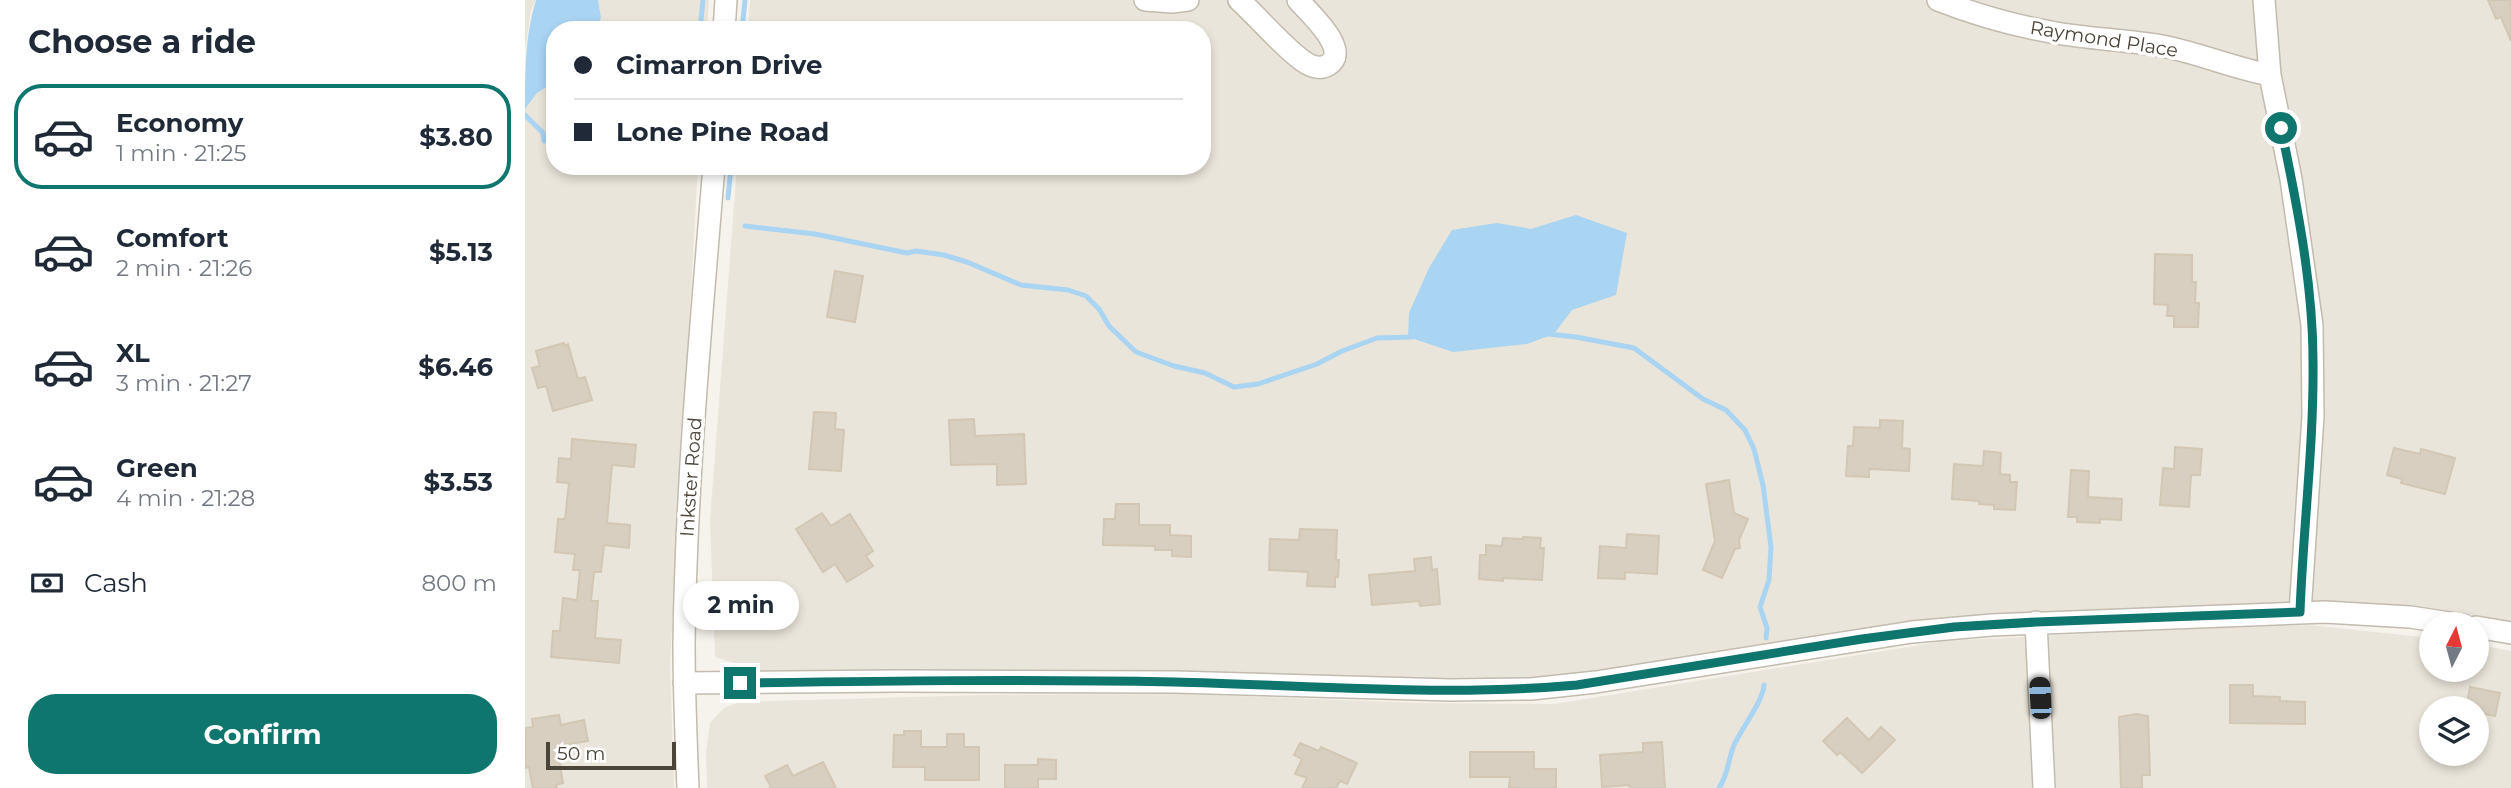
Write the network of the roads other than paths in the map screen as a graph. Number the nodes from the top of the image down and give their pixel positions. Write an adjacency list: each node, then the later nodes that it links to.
1 (726, 0): 8 (street)
2 (1145, 0): 3 (street)
3 (1188, 0)
4 (1239, 0): 5 (street)
5 (1298, 0)
6 (1938, 0): 9 (street, Raymond Place)
7 (2264, 0): 9 (street)
8 (725, 21)
9 (2270, 75): 11 (street)
10 (713, 175): 16 (street, Inkster Road)
11 (2300, 612): 12 (street); 13 (street)
12 (2419, 620)
13 (2036, 622): 16 (street); 18 (street)
14 (2489, 629): 15 (street)
15 (2511, 633)
16 (684, 683): 17 (street, Inkster Road)
17 (688, 788)
18 (2044, 788)

